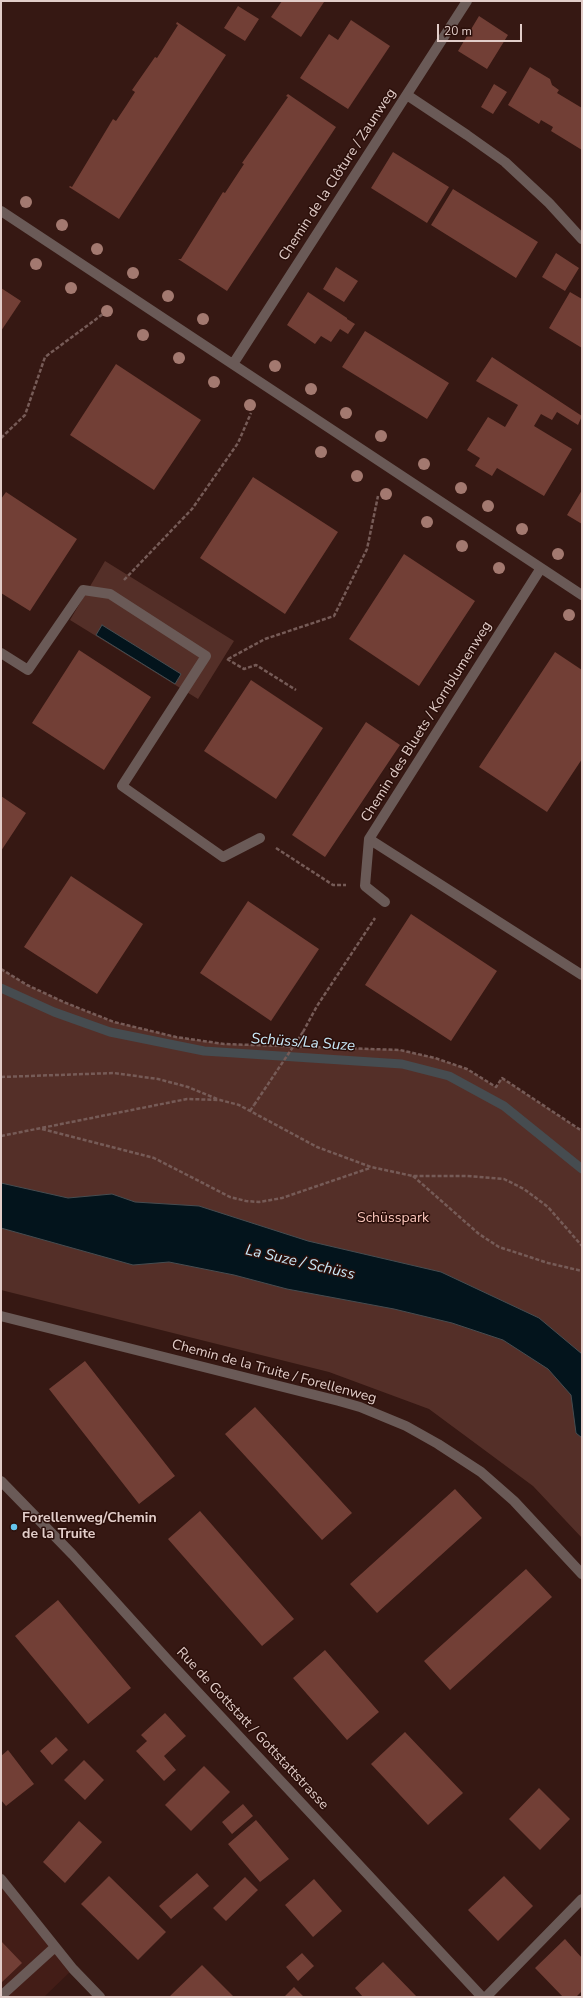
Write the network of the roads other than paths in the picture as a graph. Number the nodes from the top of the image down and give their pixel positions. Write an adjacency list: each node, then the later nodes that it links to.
1 (468, 1): 2 (street, Chemin de la Clôture / Zaunweg)
2 (406, 95): 4 (street); 5 (street, Chemin de la Clôture / Zaunweg)
3 (1, 211): 5 (street)
4 (582, 239)
5 (233, 364): 6 (street)
6 (541, 568): 7 (street); 10 (street, Chemin des Bluets / Kornblumenweg)
7 (582, 595)
8 (1, 653): 9 (street)
9 (260, 838)
10 (369, 839): 11 (street); 12 (street, Chemin des Bluets / Kornblumenweg)
11 (385, 902)
12 (582, 975)
13 (1, 1316): 15 (street, Chemin de la Truite / Forellenweg)
14 (1, 1481): 21 (street, Rue de Gottstatt / Gottstattstrasse)
15 (582, 1574)
16 (1, 1879): 18 (street)
17 (582, 1899): 22 (street)
18 (55, 1947): 19 (street); 20 (street)
19 (1, 1996)
20 (100, 1997)
21 (482, 1997)
22 (486, 1997)

